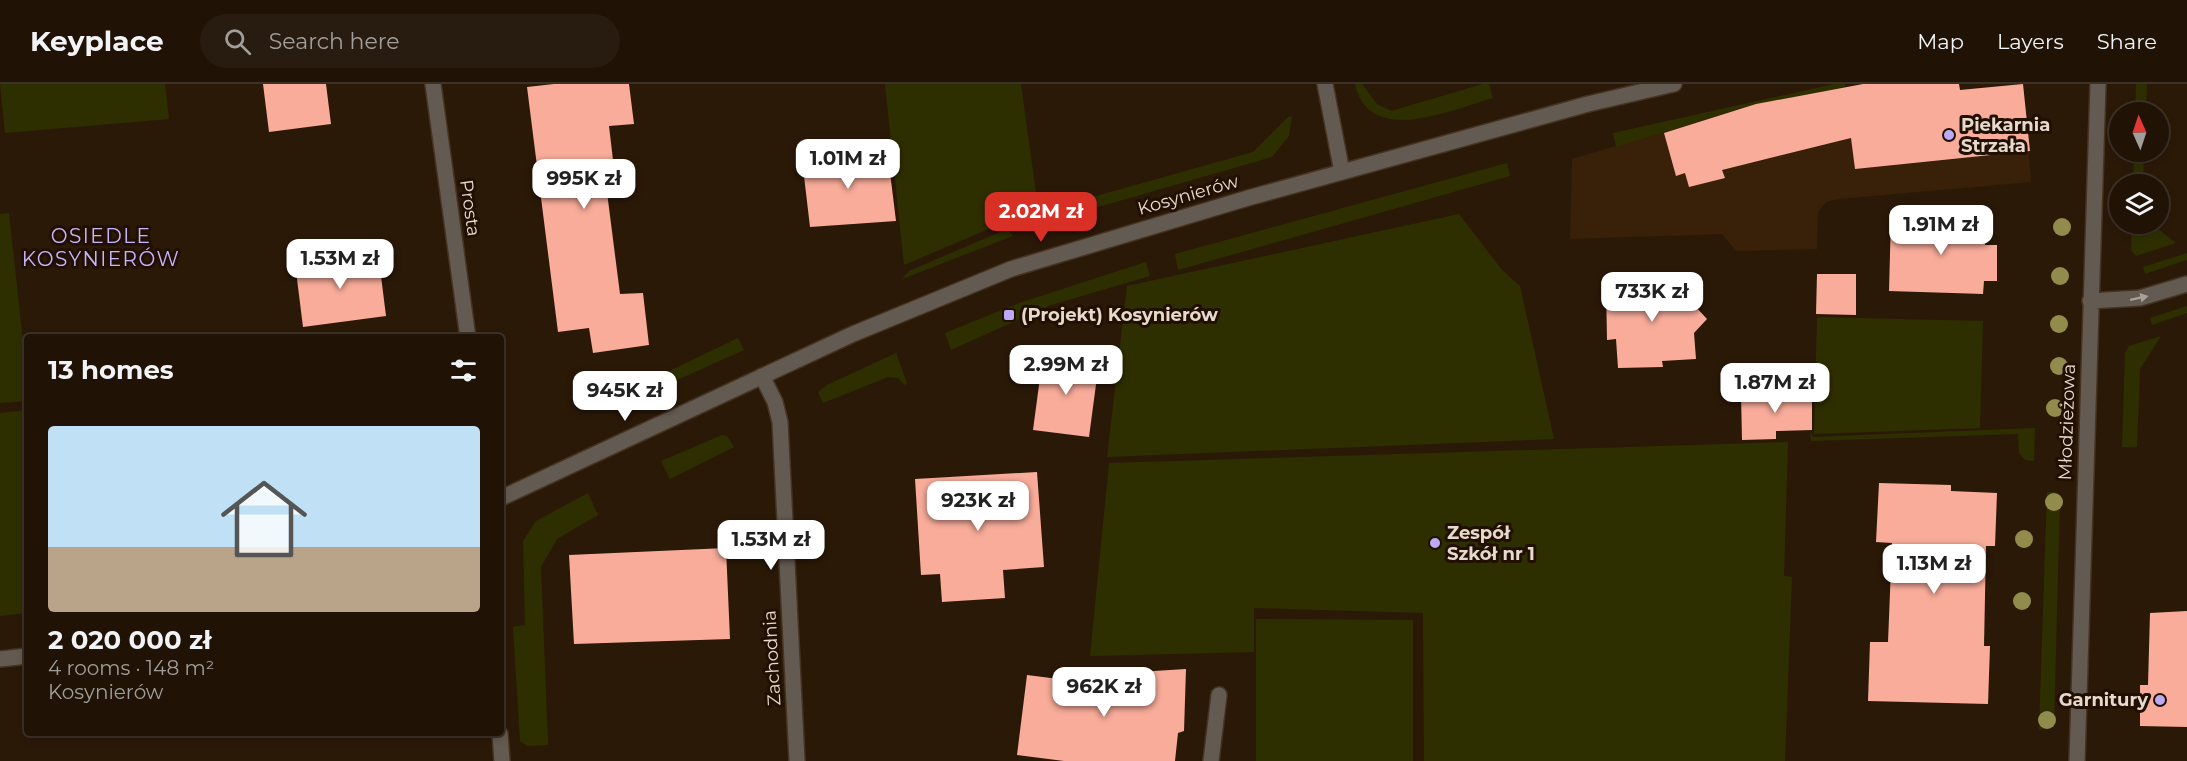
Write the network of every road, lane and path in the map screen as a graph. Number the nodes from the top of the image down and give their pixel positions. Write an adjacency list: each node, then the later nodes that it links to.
1 (433, 84): 8 (street, Prosta)
2 (1325, 84): 5 (street)
3 (1674, 84): 5 (street, Kosynierów)
4 (2098, 84): 7 (street, Młodzieżowa)
5 (1342, 172): 9 (street, Kosynierów)
6 (2187, 284): 7 (street, one-way to 6)
7 (2090, 301): 18 (street, Młodzieżowa)
8 (467, 334)
9 (762, 376): 10 (street, Kosynierów); 16 (street, Zachodnia)
10 (504, 497)
11 (24, 656): 12 (street)
12 (0, 659)
13 (1219, 695): 17 (street)
14 (500, 736): 15 (street)
15 (502, 761)
16 (797, 761)
17 (1211, 761)
18 (2077, 761)

